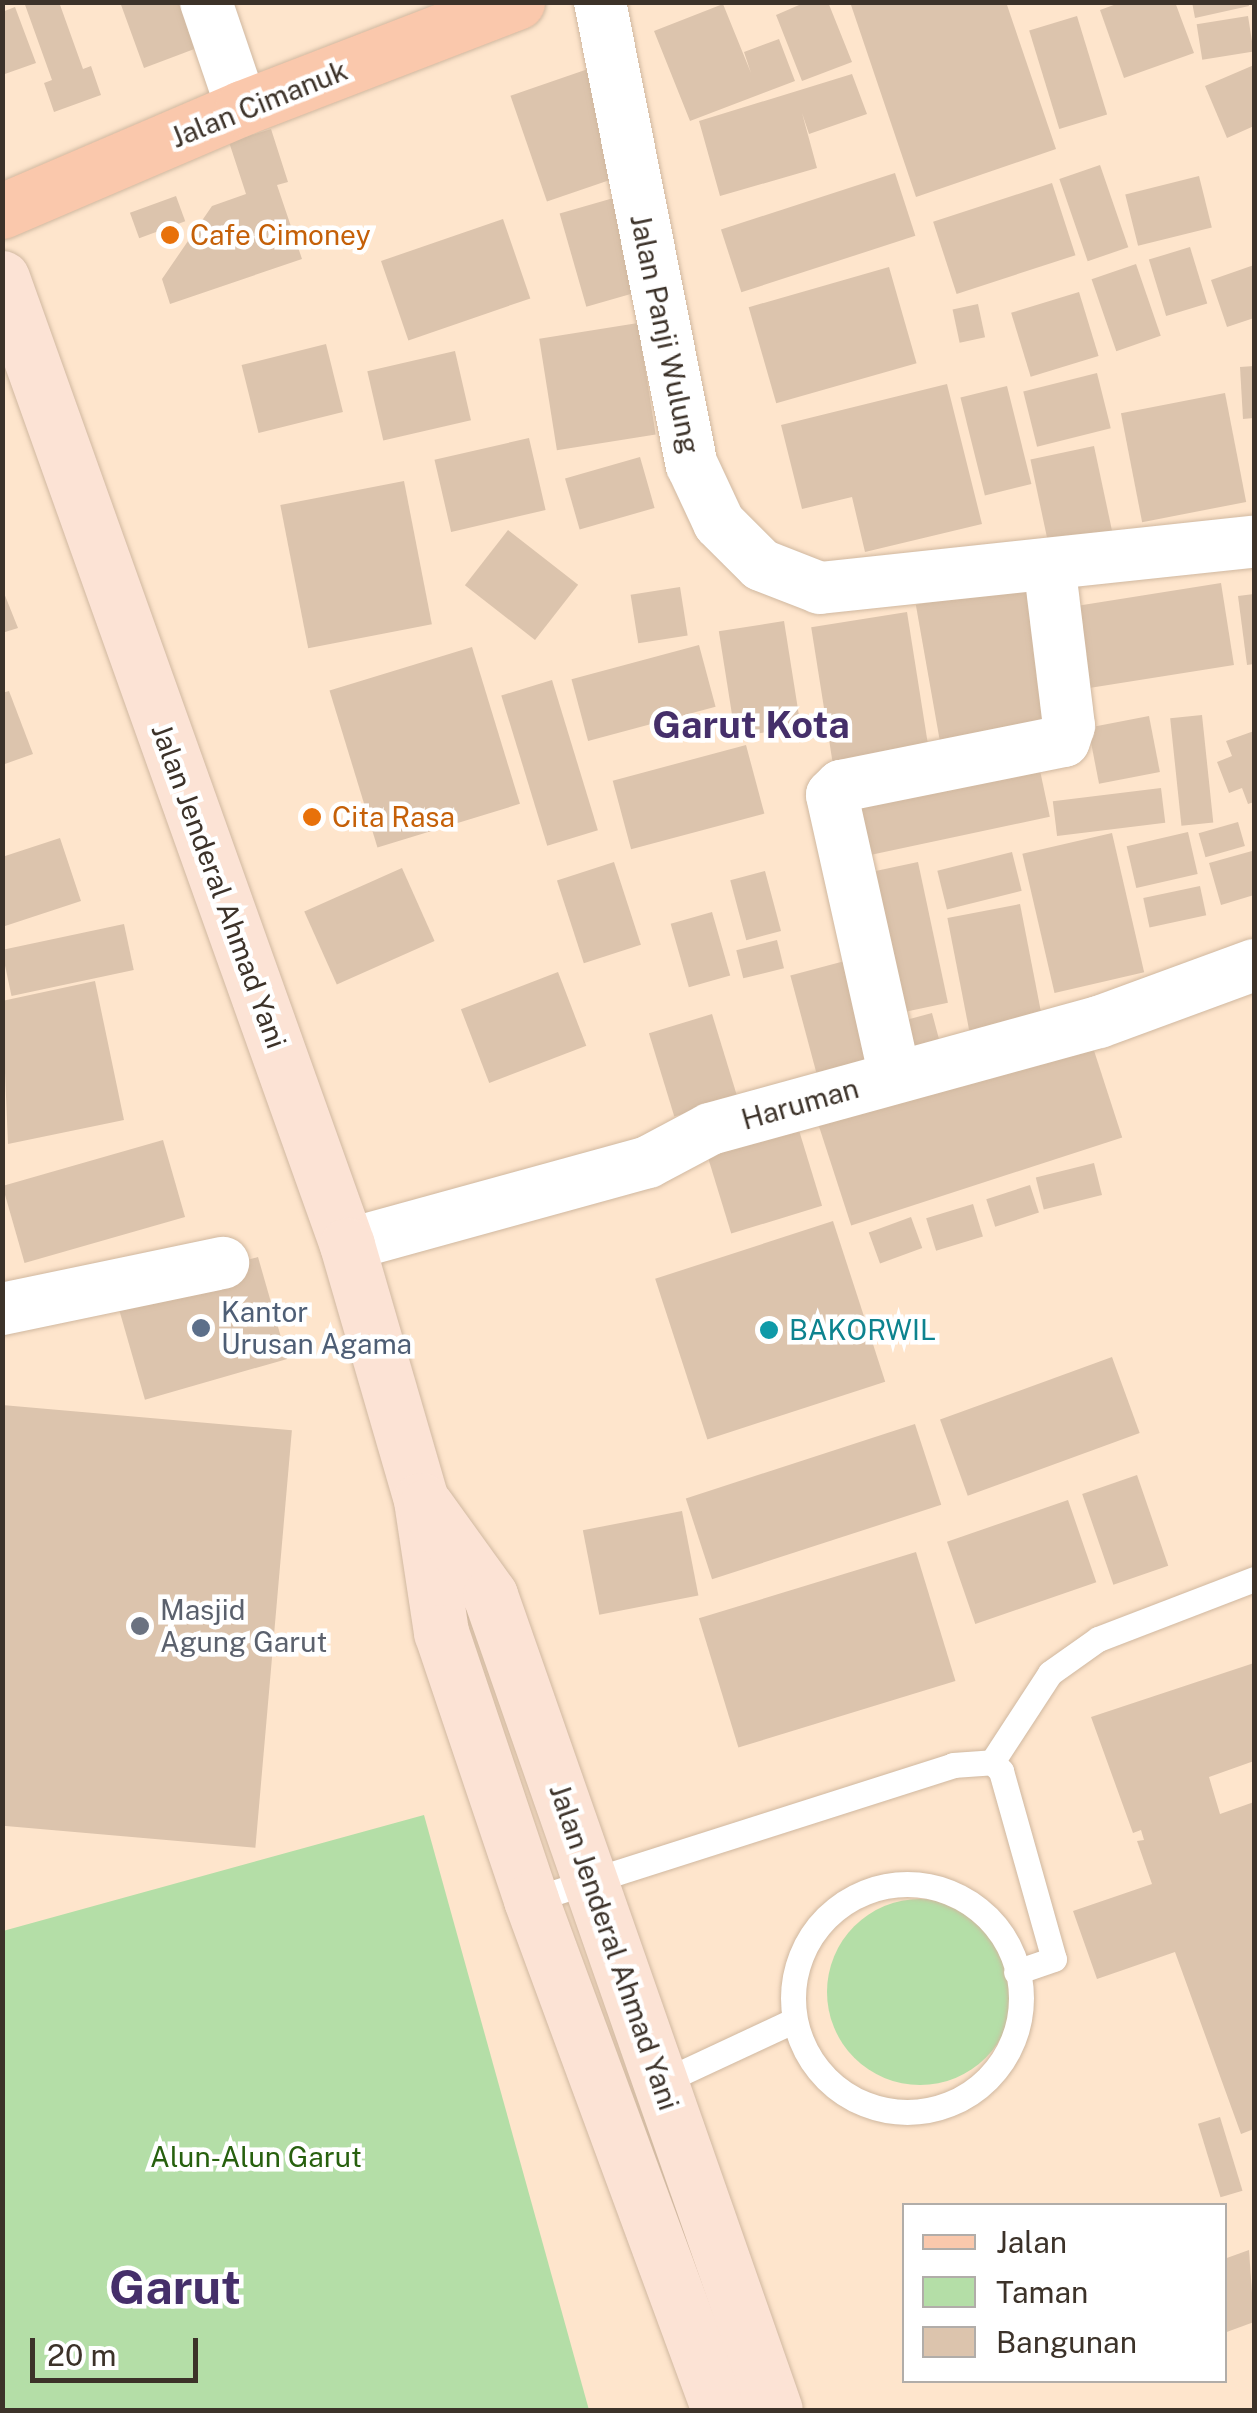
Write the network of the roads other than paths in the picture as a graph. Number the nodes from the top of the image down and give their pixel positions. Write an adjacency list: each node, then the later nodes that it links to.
1 (206, 2): 4 (street)
2 (518, 2): 4 (main road, Jalan Cimanuk)
3 (600, 2): 8 (street, Jalan Panji Wulung)
4 (242, 108): 5 (main road, Jalan Cimanuk)
5 (2, 210)
6 (2, 278): 11 (main road, Jalan Jenderal Ahmad Yani)
7 (1254, 542): 8 (street, Jalan Panji Wulung)
8 (1049, 564): 10 (street)
9 (1254, 965): 10 (street, Haruman)
10 (895, 1077): 11 (street, Haruman)
11 (347, 1245): 14 (main road, Jalan Jenderal Ahmad Yani)
12 (223, 1262): 13 (street)
13 (2, 1309)
14 (421, 1500): 17 (main road, Jalan Jenderal Ahmad Yani); 18 (main road, Jalan Jenderal Ahmad Yani)
15 (1254, 1579): 16 (lane)
16 (992, 1762): 17 (lane); 19 (lane)
17 (591, 1882): 18 (lane); 21 (main road, Jalan Jenderal Ahmad Yani)
18 (531, 1900): 22 (main road, Jalan Jenderal Ahmad Yani)
19 (1016, 1972): 20 (lane); 20 (lane)
20 (793, 2022): 21 (lane)
21 (662, 2082): 23 (main road, Jalan Jenderal Ahmad Yani)
22 (720, 2410)
23 (775, 2410)

